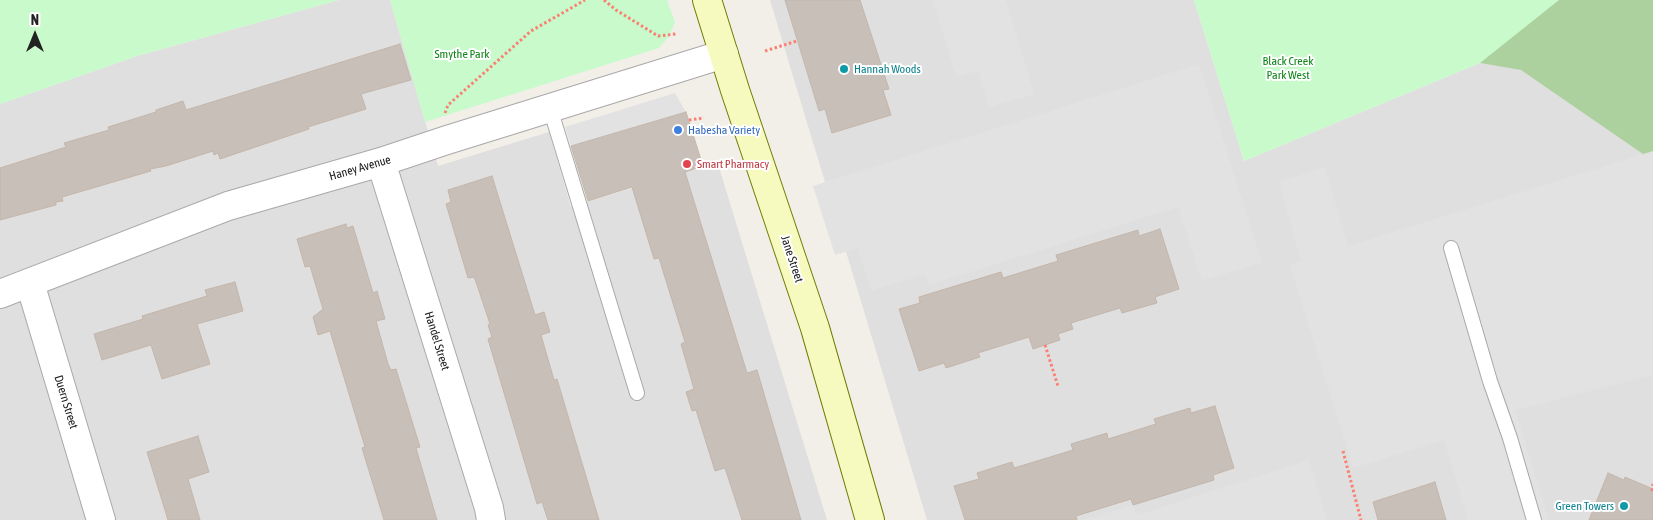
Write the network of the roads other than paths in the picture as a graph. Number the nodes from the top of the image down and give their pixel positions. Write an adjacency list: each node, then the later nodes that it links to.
1 (707, 0): 2 (main road, Jane Street)
2 (724, 54): 3 (street, Haney Avenue); 11 (main road, Jane Street)
3 (550, 108): 4 (street, Haney Avenue); 8 (lane)
4 (382, 162): 6 (street, Haney Avenue); 10 (street, Handel Street)
5 (1451, 248): 12 (lane)
6 (30, 283): 7 (street, Haney Avenue); 9 (street, Duern Street)
7 (0, 294)
8 (637, 393)
9 (101, 520)
10 (491, 520)
11 (870, 520)
12 (1534, 520)

